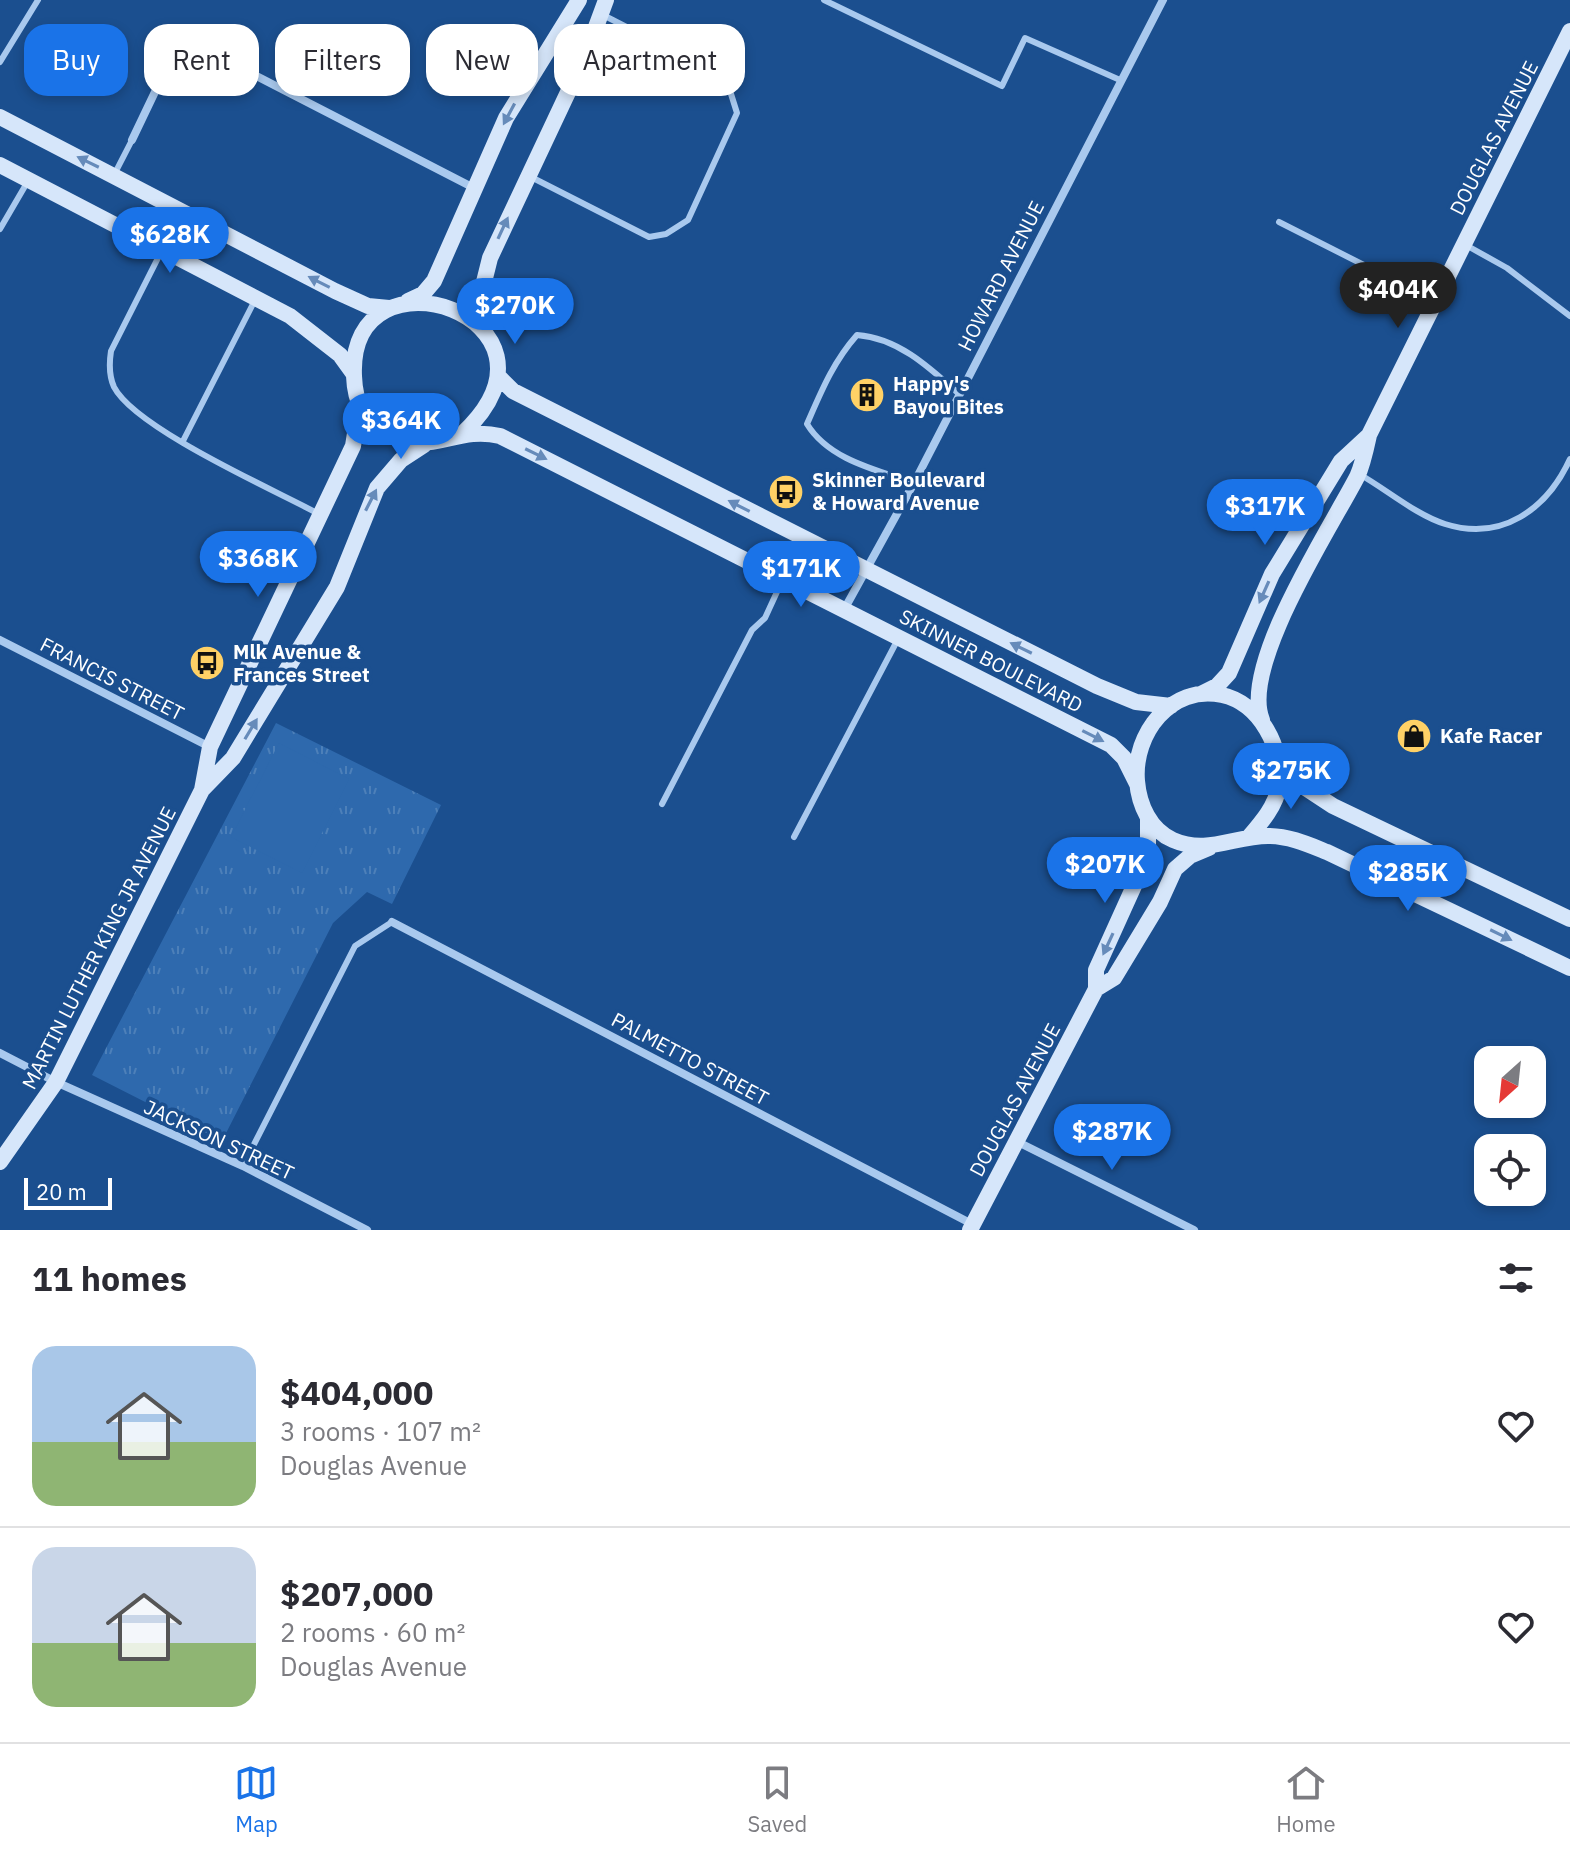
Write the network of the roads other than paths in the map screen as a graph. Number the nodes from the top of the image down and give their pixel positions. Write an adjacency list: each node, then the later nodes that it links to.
1 (38, 0): 7 (lane)
2 (579, 0): 15 (main road, one-way to 15)
3 (824, 0): 8 (lane)
4 (1163, 0): 8 (street, HOWARD AVENUE)
5 (604, 7): 13 (main road); 13 (lane)
6 (1570, 31): 18 (main road, DOUGLAS AVENUE)
7 (0, 62)
8 (1120, 80): 27 (street, HOWARD AVENUE)
9 (0, 117): 12 (main road, one-way to 9)
10 (132, 140): 12 (lane); 15 (street)
11 (0, 165): 14 (main road)
12 (114, 175): 22 (main road, one-way to 12)
13 (527, 175): 24 (main road, one-way to 13)
14 (28, 181): 17 (lane); 19 (main road)
15 (475, 188): 22 (main road)
16 (1279, 222): 21 (lane)
17 (0, 229)
18 (1463, 243): 21 (main road, DOUGLAS AVENUE); 23 (lane)
19 (162, 248): 20 (main road); 31 (lane)
20 (256, 297): 25 (main road); 31 (lane)
21 (1435, 301): 30 (main road, DOUGLAS AVENUE)
22 (399, 304): 24 (main road); 25 (main road)
23 (1570, 316)
24 (483, 330): 26 (main road)
25 (353, 373): 28 (main road)
26 (500, 378): 29 (main road); 37 (main road, SKINNER BOULEVARD, one-way to 26)
27 (959, 394): 35 (street, HOWARD AVENUE); 35 (lane)
28 (359, 408): 32 (main road); 36 (main road, MARTIN LUTHER KING JR AVENUE)
29 (463, 433): 32 (main road, SKINNER BOULEVARD); 38 (main road, SKINNER BOULEVARD, one-way to 38)
30 (1369, 435): 34 (main road, DOUGLAS AVENUE); 42 (main road, DOUGLAS AVENUE, one-way to 42)
31 (183, 441): 36 (lane)
32 (424, 445): 48 (main road, MARTIN LUTHER KING JR AVENUE, one-way to 32)
33 (1570, 459): 34 (lane)
34 (1359, 474): 44 (main road, DOUGLAS AVENUE)
35 (914, 483): 37 (street, HOWARD AVENUE)
36 (320, 515): 45 (main road, MARTIN LUTHER KING JR AVENUE)
37 (866, 571): 39 (street, HOWARD AVENUE); 43 (main road, SKINNER BOULEVARD, one-way to 37)
38 (783, 578): 39 (main road, SKINNER BOULEVARD); 49 (lane)
39 (845, 608): 40 (main road, SKINNER BOULEVARD)
40 (899, 636): 47 (main road, SKINNER BOULEVARD, one-way to 47); 51 (lane)
41 (0, 640): 45 (street, FRANCIS STREET)
42 (1197, 696): 43 (main road, SKINNER BOULEVARD); 44 (main road, SKINNER BOULEVARD)
43 (1171, 706): 47 (main road, SKINNER BOULEVARD)
44 (1263, 724): 46 (main road)
45 (210, 747): 48 (main road, MARTIN LUTHER KING JR AVENUE)
46 (1278, 764): 52 (main road); 54 (main road)
47 (1137, 784): 50 (main road, SKINNER BOULEVARD)
48 (202, 790): 59 (main road, MARTIN LUTHER KING JR AVENUE)
49 (662, 804)
50 (1148, 819): 53 (main road); 57 (main road, DOUGLAS AVENUE, one-way to 57)
51 (794, 837)
52 (1248, 838): 53 (main road); 56 (main road, one-way to 56)
53 (1210, 848): 57 (main road, DOUGLAS AVENUE)
54 (1570, 919)
55 (392, 922): 62 (lane); 63 (street, PALMETTO STREET)
56 (1570, 968)
57 (1096, 989): 60 (main road, DOUGLAS AVENUE)
58 (0, 1053): 59 (street, JACKSON STREET)
59 (56, 1082): 61 (main road, MARTIN LUTHER KING JR AVENUE); 62 (street, JACKSON STREET)
60 (1016, 1141): 63 (main road, DOUGLAS AVENUE); 65 (street)
61 (0, 1162)
62 (243, 1166): 64 (street, JACKSON STREET)
63 (972, 1227)
64 (367, 1230)
65 (1194, 1230)

